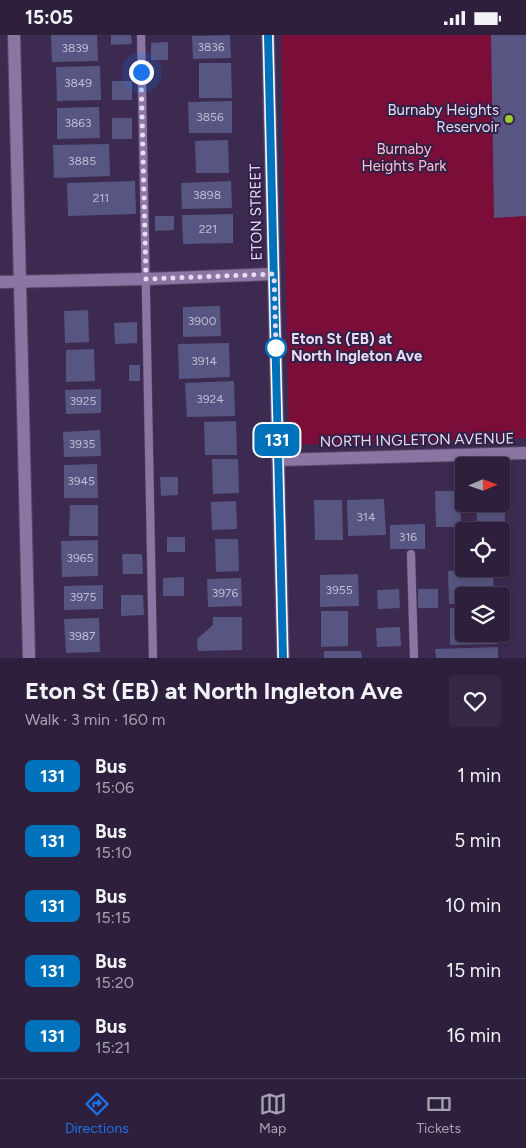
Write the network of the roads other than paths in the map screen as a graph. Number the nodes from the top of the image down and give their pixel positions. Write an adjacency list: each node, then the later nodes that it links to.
1 (14, 35): 6 (street)
2 (140, 35): 5 (lane)
3 (268, 35): 4 (street, ETON STREET)
4 (274, 274): 5 (street); 9 (street, ETON STREET)
5 (146, 279): 6 (street); 12 (lane)
6 (19, 281): 7 (street); 11 (street)
7 (0, 282)
8 (526, 453): 9 (street, NORTH INGLETON AVENUE)
9 (278, 459): 13 (street, ETON STREET)
10 (411, 554): 14 (lane)
11 (29, 658)
12 (154, 658)
13 (282, 658)
14 (414, 658)

